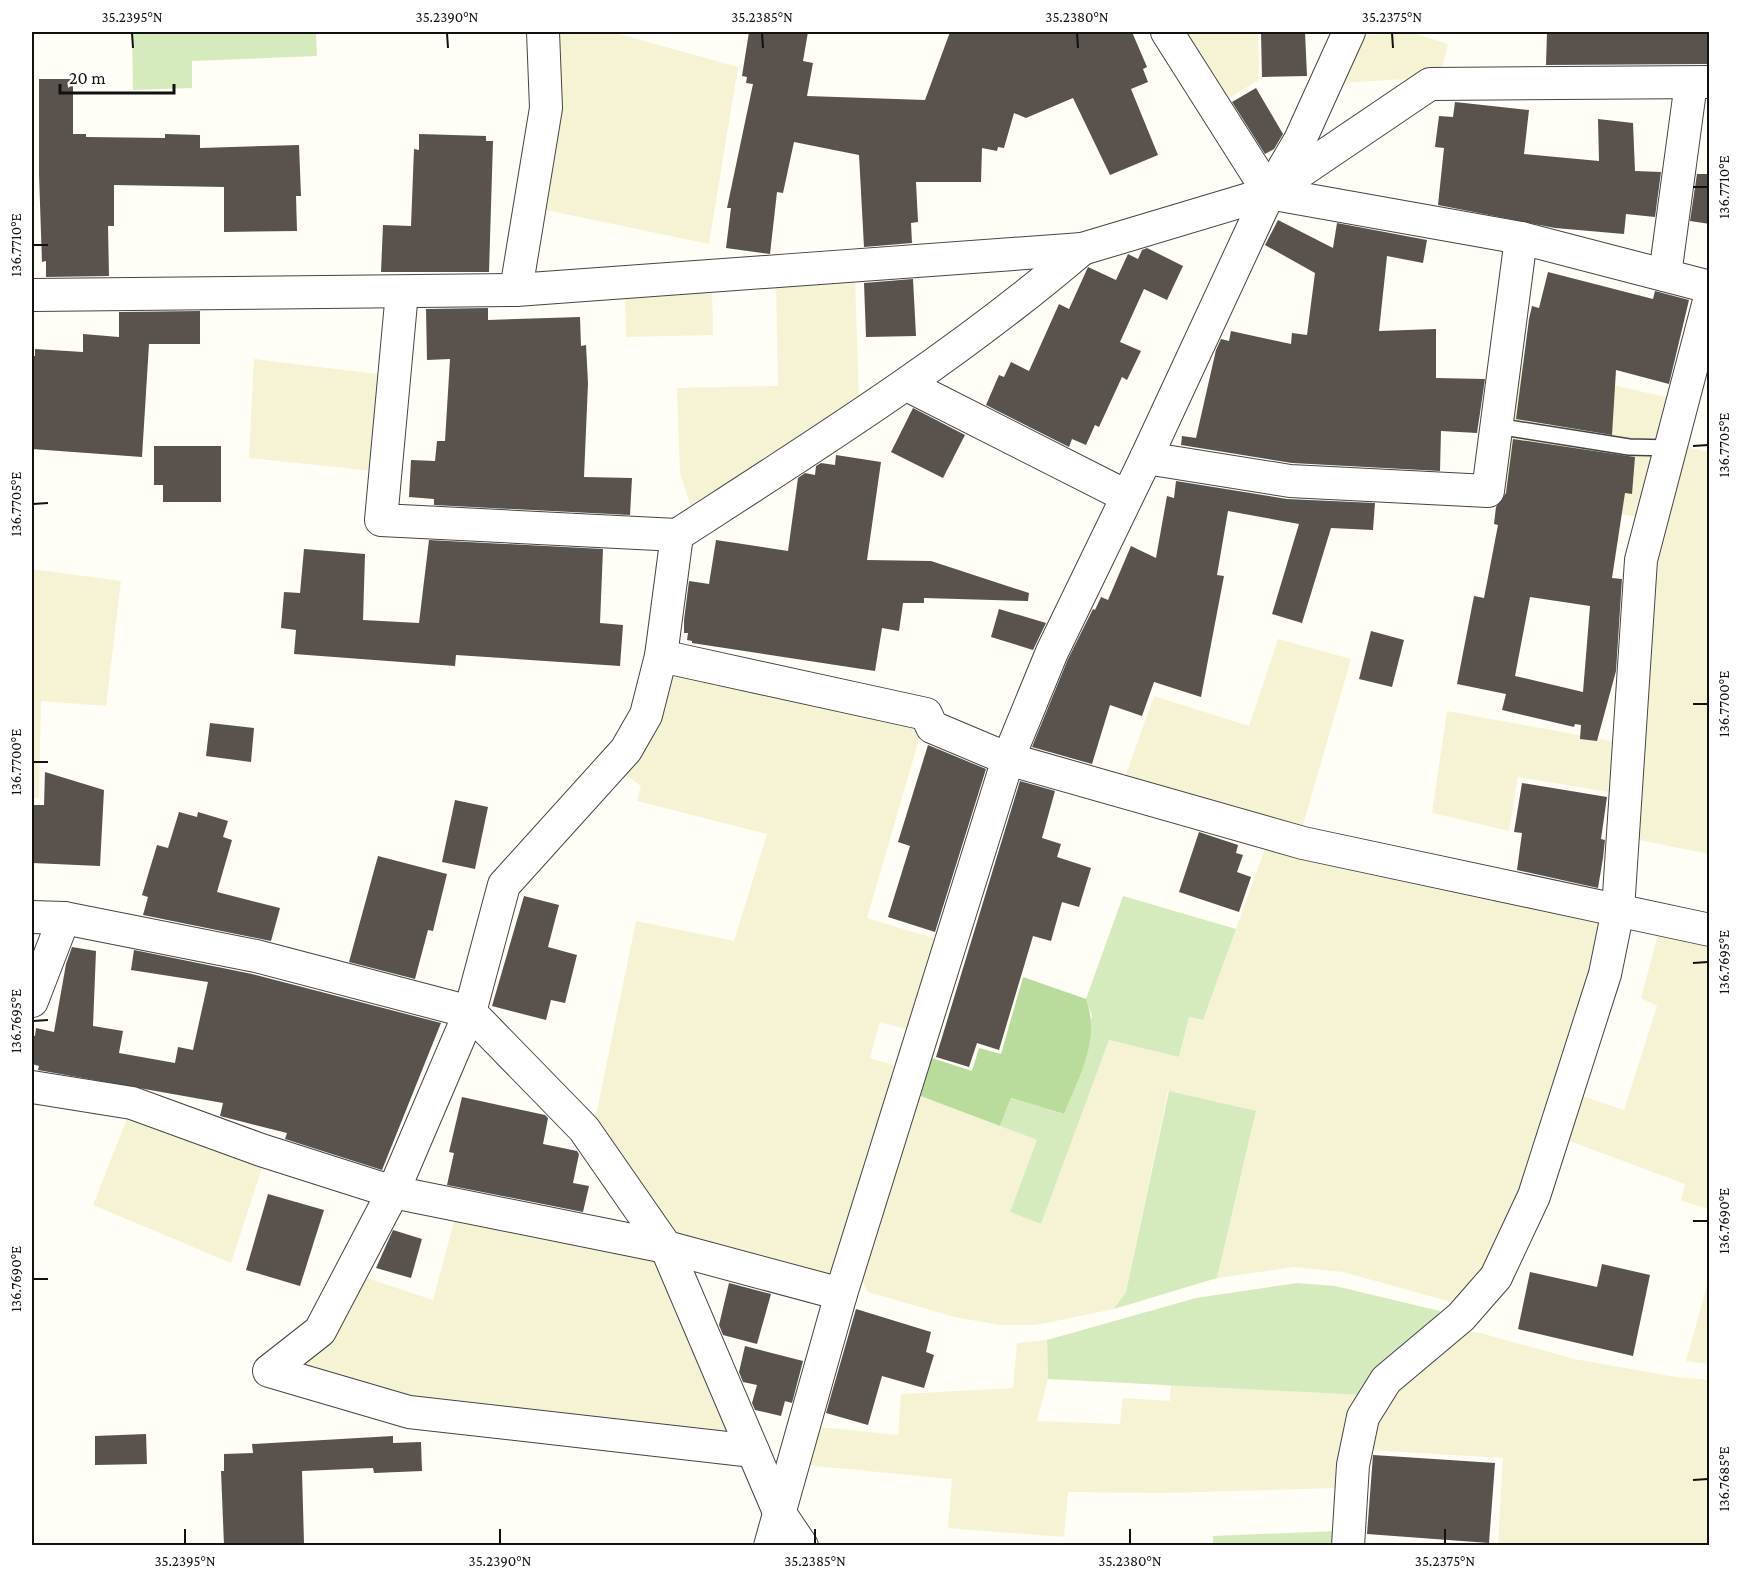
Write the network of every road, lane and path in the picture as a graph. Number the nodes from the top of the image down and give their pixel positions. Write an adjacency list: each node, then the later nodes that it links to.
1 (543, 32): 10 (street)
2 (1167, 32): 5 (street)
3 (1349, 32): 5 (street)
4 (1700, 83): 5 (street); 8 (street)
5 (1269, 194): 6 (street); 7 (street); 17 (street)
6 (1521, 238): 8 (street); 15 (street)
7 (1082, 249): 10 (street); 14 (street)
8 (1665, 275): 9 (street)
9 (1710, 287)
10 (516, 290): 11 (street)
11 (402, 292): 12 (street); 19 (street)
12 (32, 295)
13 (1710, 297): 16 (street)
14 (907, 386): 18 (street); 19 (street)
15 (1496, 426): 16 (lane); 17 (street)
16 (1670, 448): 22 (street)
17 (1146, 458): 18 (street)
18 (1126, 496): 21 (street)
19 (677, 535): 20 (street)
20 (661, 656): 21 (street); 27 (street)
21 (1008, 759): 22 (street); 31 (street)
22 (1618, 910): 25 (street); 36 (street)
23 (32, 917): 24 (street)
24 (64, 918): 26 (street); 27 (street)
25 (1710, 930)
26 (32, 1001)
27 (470, 1012): 29 (street); 30 (street)
28 (32, 1087): 29 (street)
29 (393, 1192): 30 (street); 32 (street)
30 (666, 1247): 31 (street); 32 (street)
31 (841, 1294): 33 (street)
32 (753, 1451): 33 (street)
33 (779, 1512): 34 (street); 35 (street)
34 (770, 1545)
35 (802, 1545)
36 (1348, 1545)

